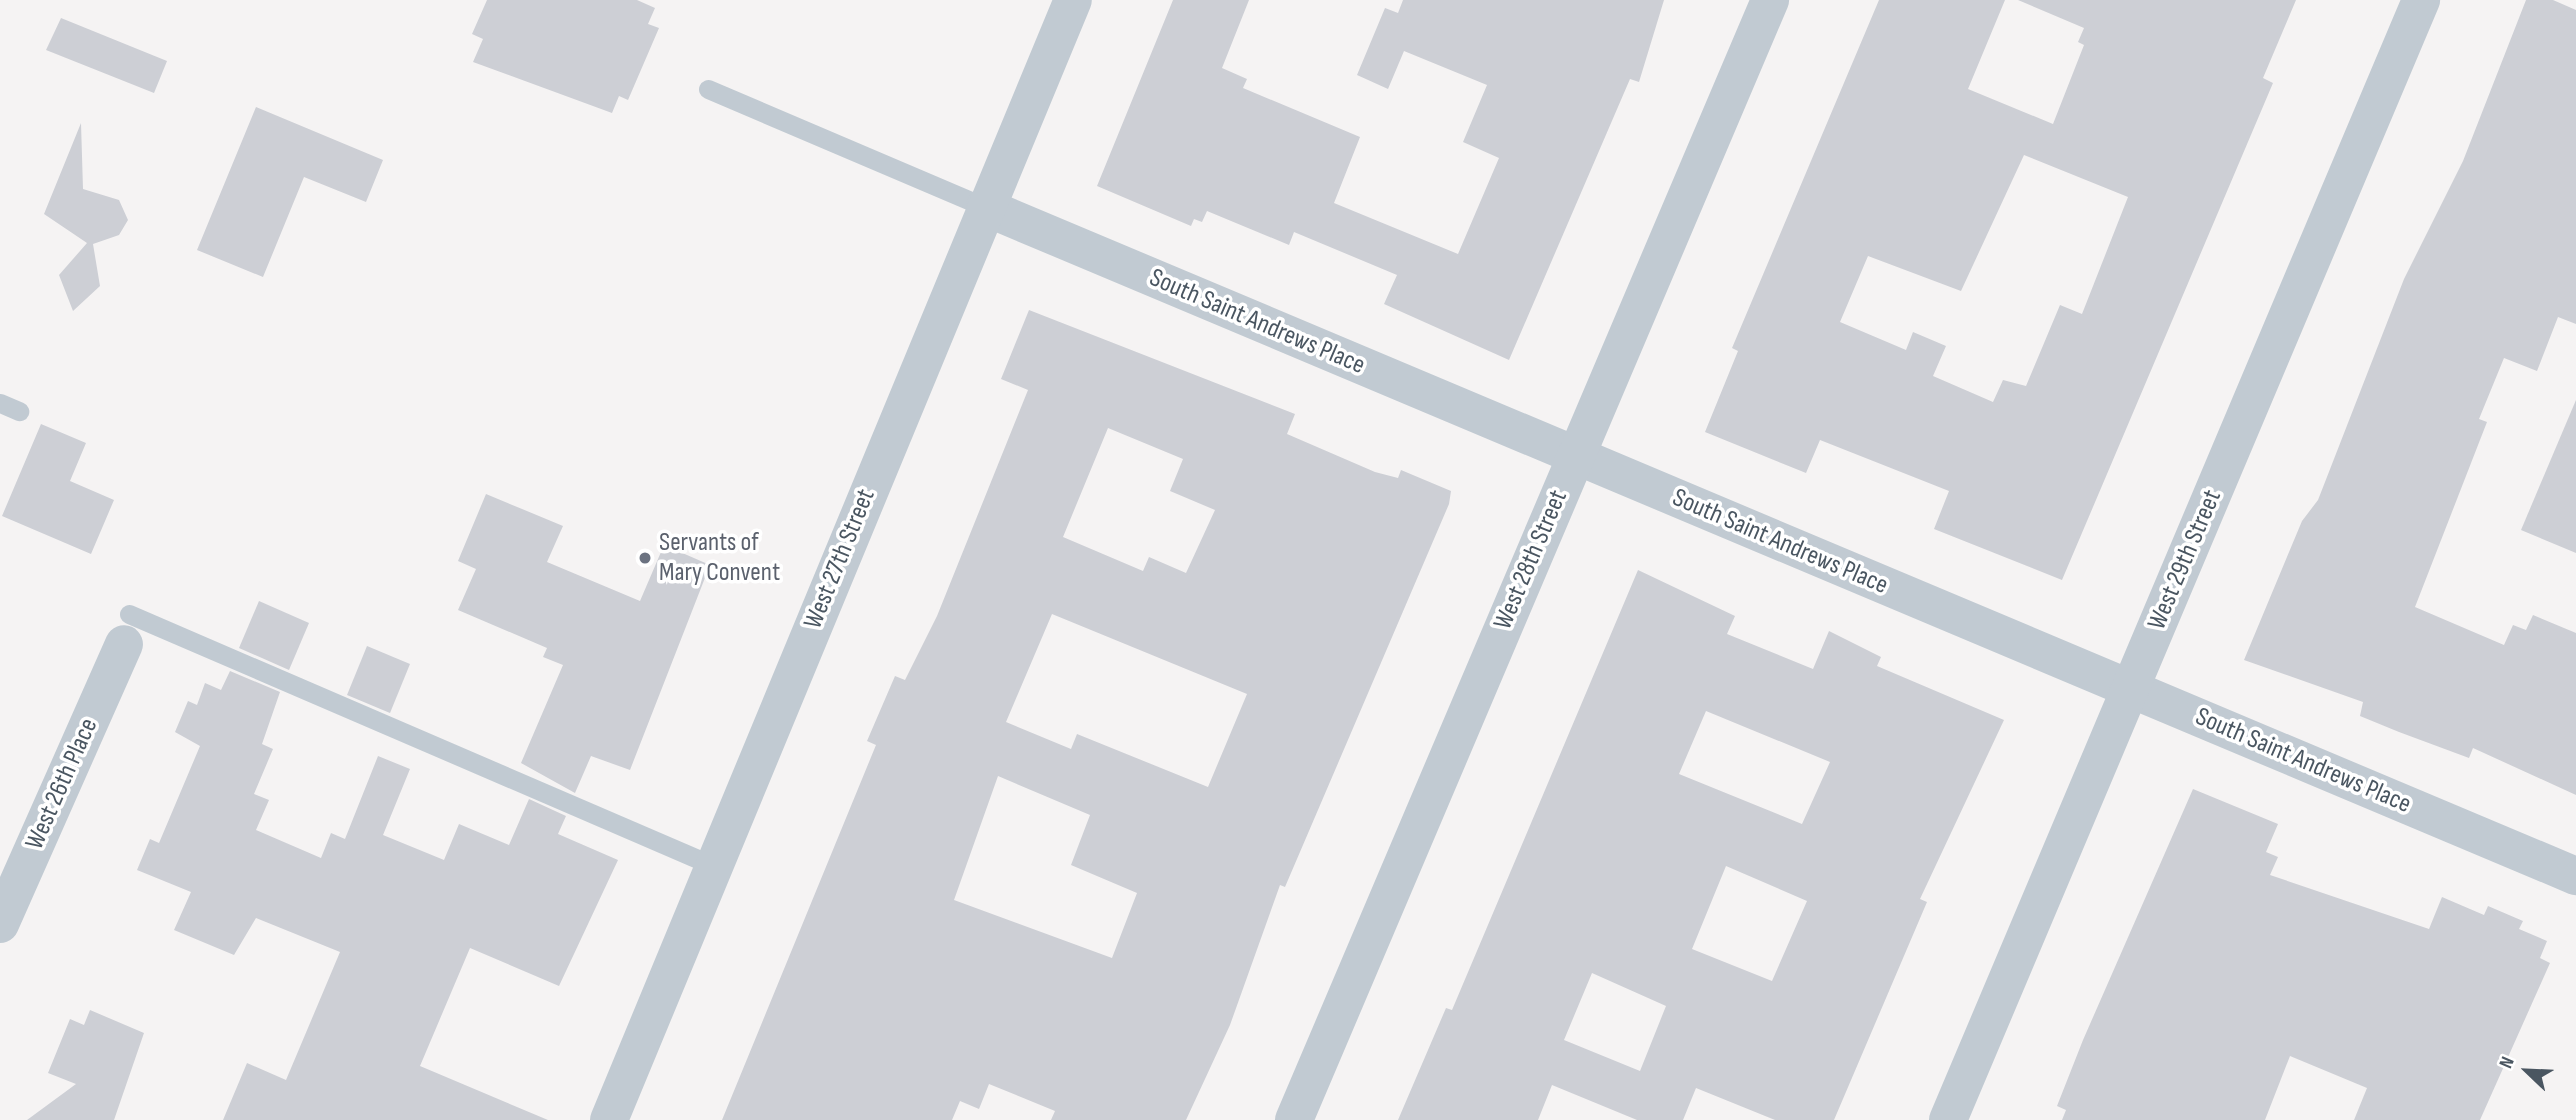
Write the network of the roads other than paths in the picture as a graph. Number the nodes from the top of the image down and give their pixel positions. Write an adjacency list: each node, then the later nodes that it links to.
1 (1073, 0): 5 (street, West 27th Street)
2 (1770, 0): 8 (street, West 28th Street)
3 (2421, 0): 10 (street, West 29th Street)
4 (708, 89): 5 (lane)
5 (985, 207): 8 (street, South Saint Andrews Place); 11 (street, West 27th Street)
6 (0, 403): 7 (lane)
7 (19, 411)
8 (1574, 456): 10 (street, South Saint Andrews Place); 15 (street, West 28th Street)
9 (126, 629): 11 (lane); 13 (street, West 26th Place)
10 (2131, 688): 12 (street, South Saint Andrews Place); 16 (street, West 29th Street)
11 (714, 866): 14 (street, West 27th Street)
12 (2576, 876)
13 (0, 924)
14 (609, 1120)
15 (1294, 1120)
16 (1948, 1120)

